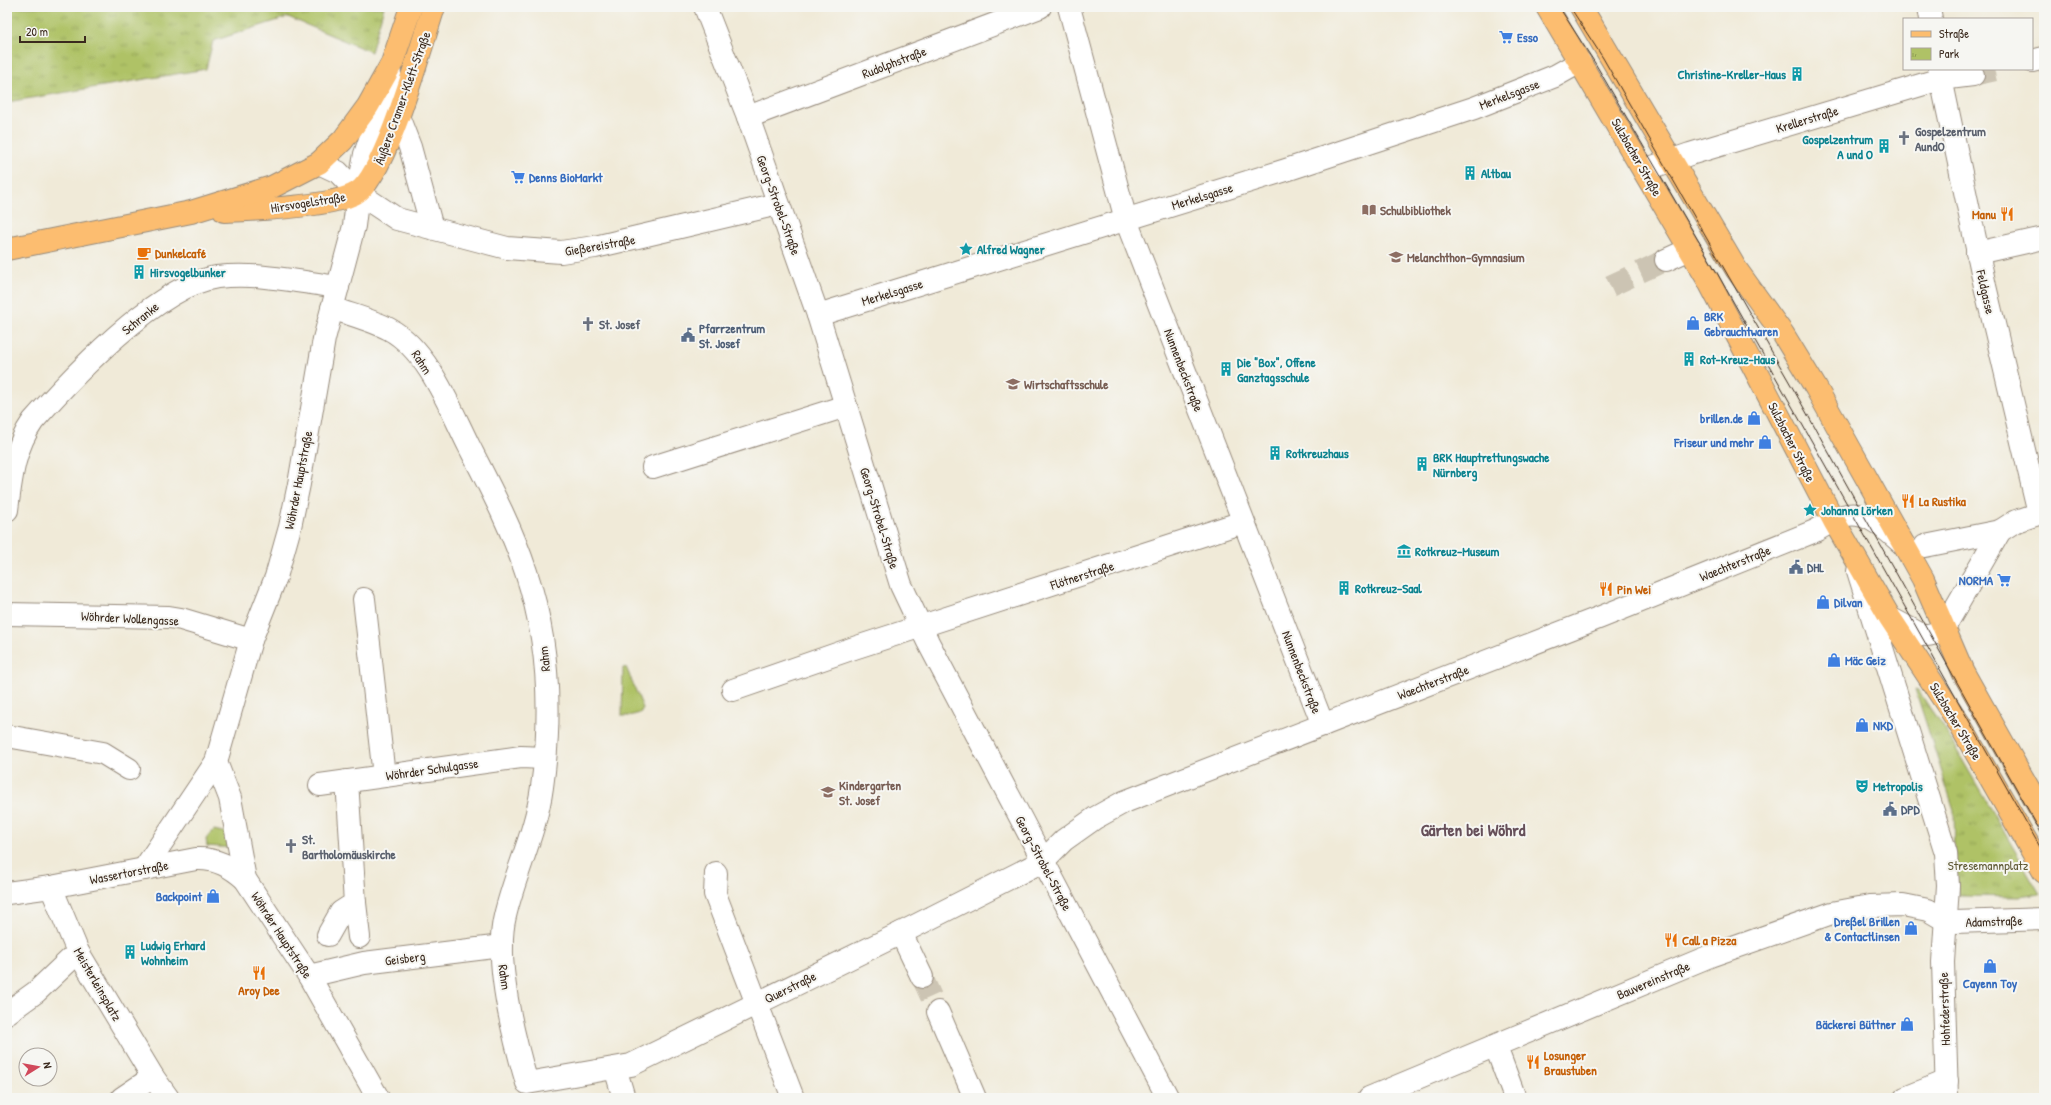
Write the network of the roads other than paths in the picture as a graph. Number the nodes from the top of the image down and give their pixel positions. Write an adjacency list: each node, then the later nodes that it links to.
1 (411, 7): 13 (main road, Äußere Cramer-Klett-Straße)
2 (434, 7): 16 (main road, Äußere Cramer-Klett-Straße)
3 (705, 7): 17 (street, Georg-Strobel-Straße)
4 (1040, 7): 17 (street, Rudolphstraße)
5 (1069, 7): 24 (street, Nunnenbeckstraße)
6 (1547, 7): 12 (main road, Sulzbacher Straße)
7 (1581, 7): 18 (main road)
8 (1929, 7): 9 (street)
9 (1931, 18)
10 (2044, 58): 11 (street)
11 (2033, 61)
12 (1580, 62): 20 (main road, Sulzbacher Straße); 24 (street, Merkelsgasse)
13 (392, 63): 19 (main road, Äußere Cramer-Klett-Straße); 21 (street, Äußere Cramer-Klett-Straße)
14 (1940, 74): 15 (street, Krellerstraße); 18 (street, Krellerstraße); 29 (street, Feldgasse)
15 (1973, 75)
16 (398, 116): 21 (main road, Äußere Cramer-Klett-Straße); 25 (street)
17 (748, 117): 22 (street, Georg-Strobel-Straße)
18 (1672, 160): 20 (street, Krellerstraße); 42 (main road)
19 (318, 163): 21 (street, Hirsvogelstraße); 23 (main road, Hirsvogelstraße)
20 (1644, 170): 28 (main road, Sulzbacher Straße)
21 (358, 193): 23 (main road, Hirsvogelstraße); 25 (street, Gießereistraße); 31 (street, Wöhrder Hauptstraße)
22 (778, 204): 25 (street, Gießereistraße); 33 (street, Georg-Strobel-Straße)
23 (191, 212): 27 (main road, Hirsvogelstraße)
24 (1126, 220): 33 (street, Merkelsgasse); 40 (street, Nunnenbeckstraße)
25 (432, 228)
26 (2044, 238): 29 (street)
27 (7, 248)
28 (1690, 249): 30 (street); 39 (main road, Sulzbacher Straße)
29 (1977, 253): 38 (street, Feldgasse)
30 (1666, 260)
31 (338, 287): 32 (street, Wöhrder Hauptstraße); 36 (street, Schranke)
32 (332, 308): 49 (street, Wöhrder Hauptstraße); 53 (street, Rahm)
33 (818, 315): 34 (street, Georg-Strobel-Straße)
34 (846, 406): 35 (street); 47 (street, Georg-Strobel-Straße)
35 (653, 468)
36 (9, 473): 37 (street, Schranke)
37 (7, 510)
38 (2042, 513): 41 (street)
39 (1834, 520): 42 (street, Waechterstraße); 43 (main road, Sulzbacher Straße); 51 (street, Waechterstraße)
40 (1243, 522): 47 (street, Flötnerstraße); 51 (street, Nunnenbeckstraße)
41 (2000, 531): 42 (street); 48 (street)
42 (1915, 546): 48 (main road)
43 (1852, 551): 46 (main road, Sulzbacher Straße); 69 (street)
44 (364, 599): 56 (street)
45 (7, 614): 49 (street, Wöhrder Wollengasse)
46 (1890, 618): 48 (street); 62 (main road, Sulzbacher Straße)
47 (920, 628): 50 (street); 60 (street, Georg-Strobel-Straße)
48 (1944, 628): 59 (main road)
49 (251, 640): 54 (street, Wöhrder Hauptstraße)
50 (733, 690)
51 (1323, 725): 60 (street, Waechterstraße)
52 (16, 738): 55 (street)
53 (544, 758): 56 (street, Wöhrder Schulgasse); 73 (street, Rahm)
54 (216, 762): 61 (street, Wöhrder Hauptstraße); 64 (street, Wöhrder Hauptstraße)
55 (129, 769)
56 (384, 776): 57 (street, Wöhrder Schulgasse)
57 (347, 781): 58 (street, Wöhrder Schulgasse); 67 (street)
58 (320, 784)
59 (2044, 816)
60 (1043, 860): 70 (street, Querstraße); 91 (street, Georg-Strobel-Straße)
61 (144, 869): 64 (street, Wassertorstraße); 65 (street, Wassertorstraße)
62 (2044, 872)
63 (716, 873): 77 (street)
64 (245, 879): 75 (street, Wöhrder Hauptstraße)
65 (50, 887): 66 (street, Wassertorstraße); 74 (street, Meisterleinsplatz)
66 (7, 893)
67 (356, 903): 71 (street); 72 (street)
68 (2044, 919): 69 (street, Adamstraße)
69 (1945, 920): 80 (street, Bauvereinstraße); 84 (street, Hohfederstraße)
70 (900, 933): 76 (street); 77 (street, Querstraße)
71 (328, 934)
72 (359, 937)
73 (502, 946): 75 (street, Geisberg); 83 (street, Rahm)
74 (78, 952): 79 (street); 82 (street, Meisterleinsplatz)
75 (309, 976): 87 (street, Wöhrder Hauptstraße)
76 (922, 977)
77 (757, 1003): 81 (street, Querstraße); 89 (street)
78 (938, 1012): 90 (street)
79 (7, 1013)
80 (1496, 1047): 92 (street, Bauvereinstraße); 93 (street)
81 (615, 1068): 83 (street, Querstraße); 88 (street)
82 (153, 1077): 85 (street); 86 (street, Meisterleinsplatz)
83 (527, 1083)
84 (1947, 1090): 94 (street)
85 (122, 1098)
86 (168, 1098)
87 (378, 1098)
88 (624, 1098)
89 (793, 1098)
90 (975, 1098)
91 (1168, 1098)
92 (1369, 1098)
93 (1515, 1098)
94 (1905, 1098)

